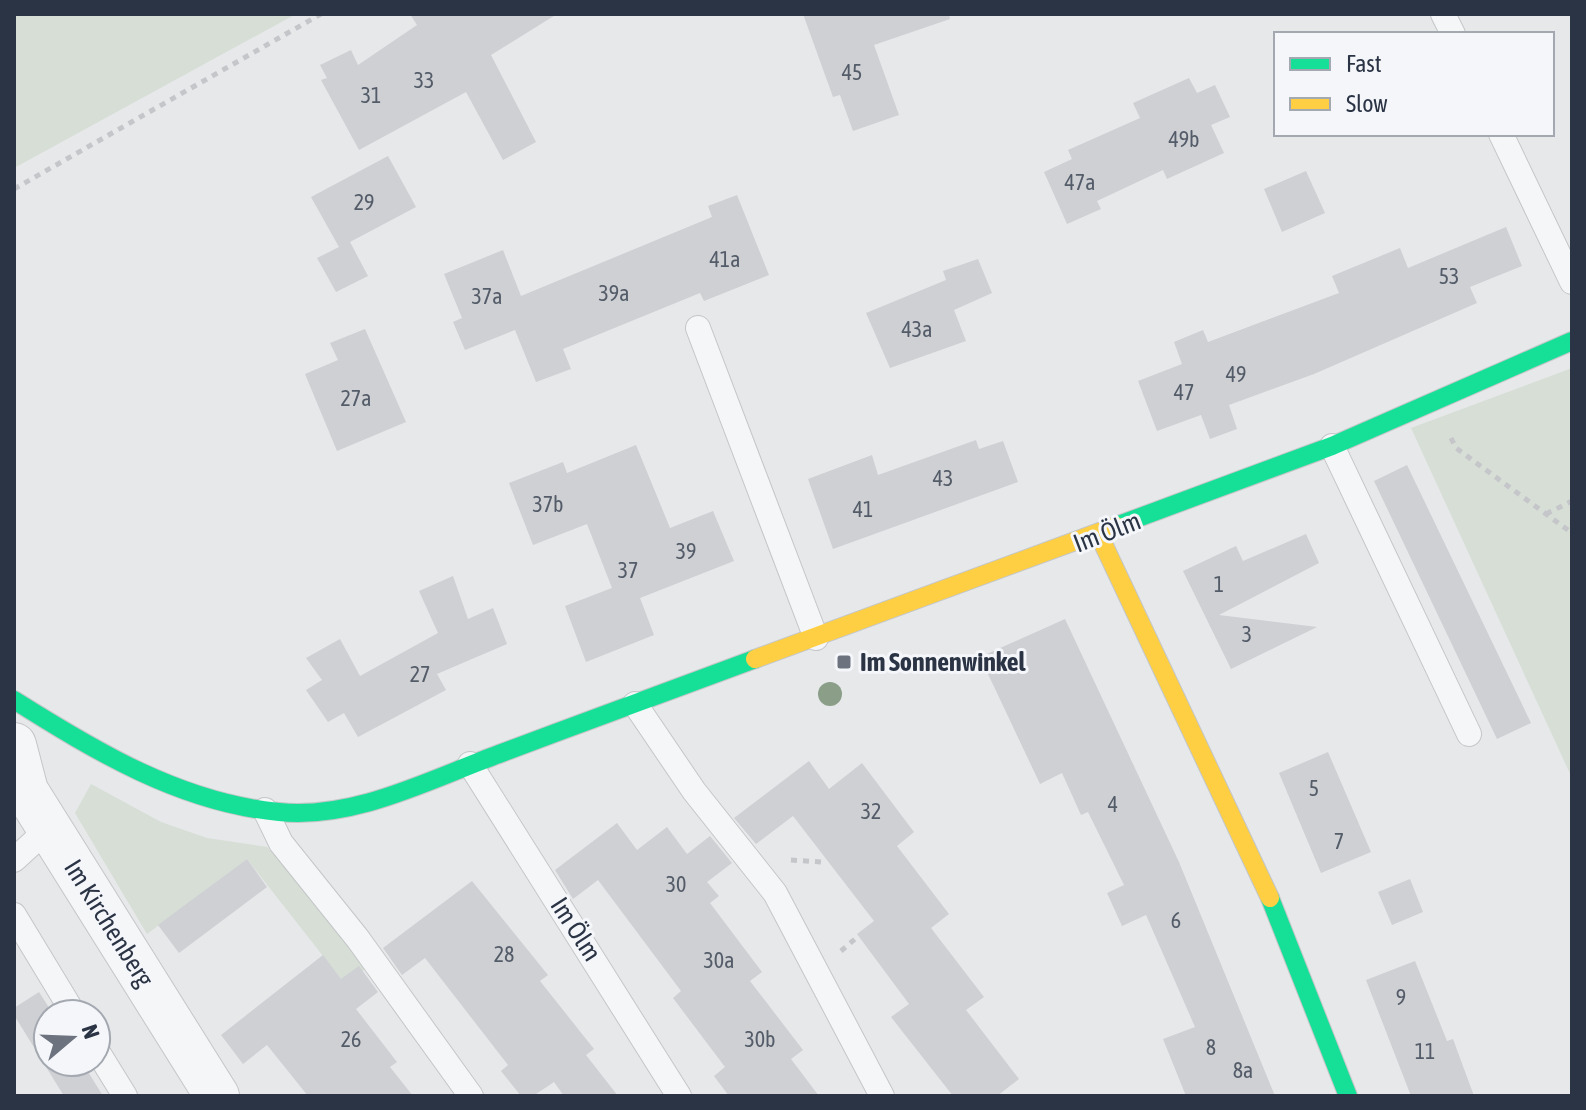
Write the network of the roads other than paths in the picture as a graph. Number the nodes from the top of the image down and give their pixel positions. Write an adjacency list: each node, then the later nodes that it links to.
1 (1443, 14): 2 (lane)
2 (1452, 32)
3 (1502, 136): 4 (lane)
4 (1572, 282)
5 (698, 328): 9 (lane)
6 (1572, 341): 7 (street, Im Ölm)
7 (1332, 446): 8 (street, Im Ölm); 12 (lane)
8 (1099, 535): 9 (street, Im Ölm); 25 (street)
9 (816, 638): 10 (street, Im Ölm)
10 (635, 704): 13 (street, Im Ölm); 24 (lane)
11 (15, 720): 14 (street, Im Ölm); 15 (street, Im Kirchenberg)
12 (1469, 734)
13 (470, 764): 14 (street, Im Ölm); 23 (lane, Im Ölm)
14 (265, 810): 22 (lane)
15 (49, 828): 16 (lane); 20 (street, Im Kirchenberg)
16 (14, 860)
17 (14, 915): 18 (lane)
18 (64, 998)
19 (112, 1075): 21 (lane)
20 (207, 1093)
21 (125, 1096)
22 (471, 1096)
23 (679, 1096)
24 (882, 1096)
25 (1348, 1096)

